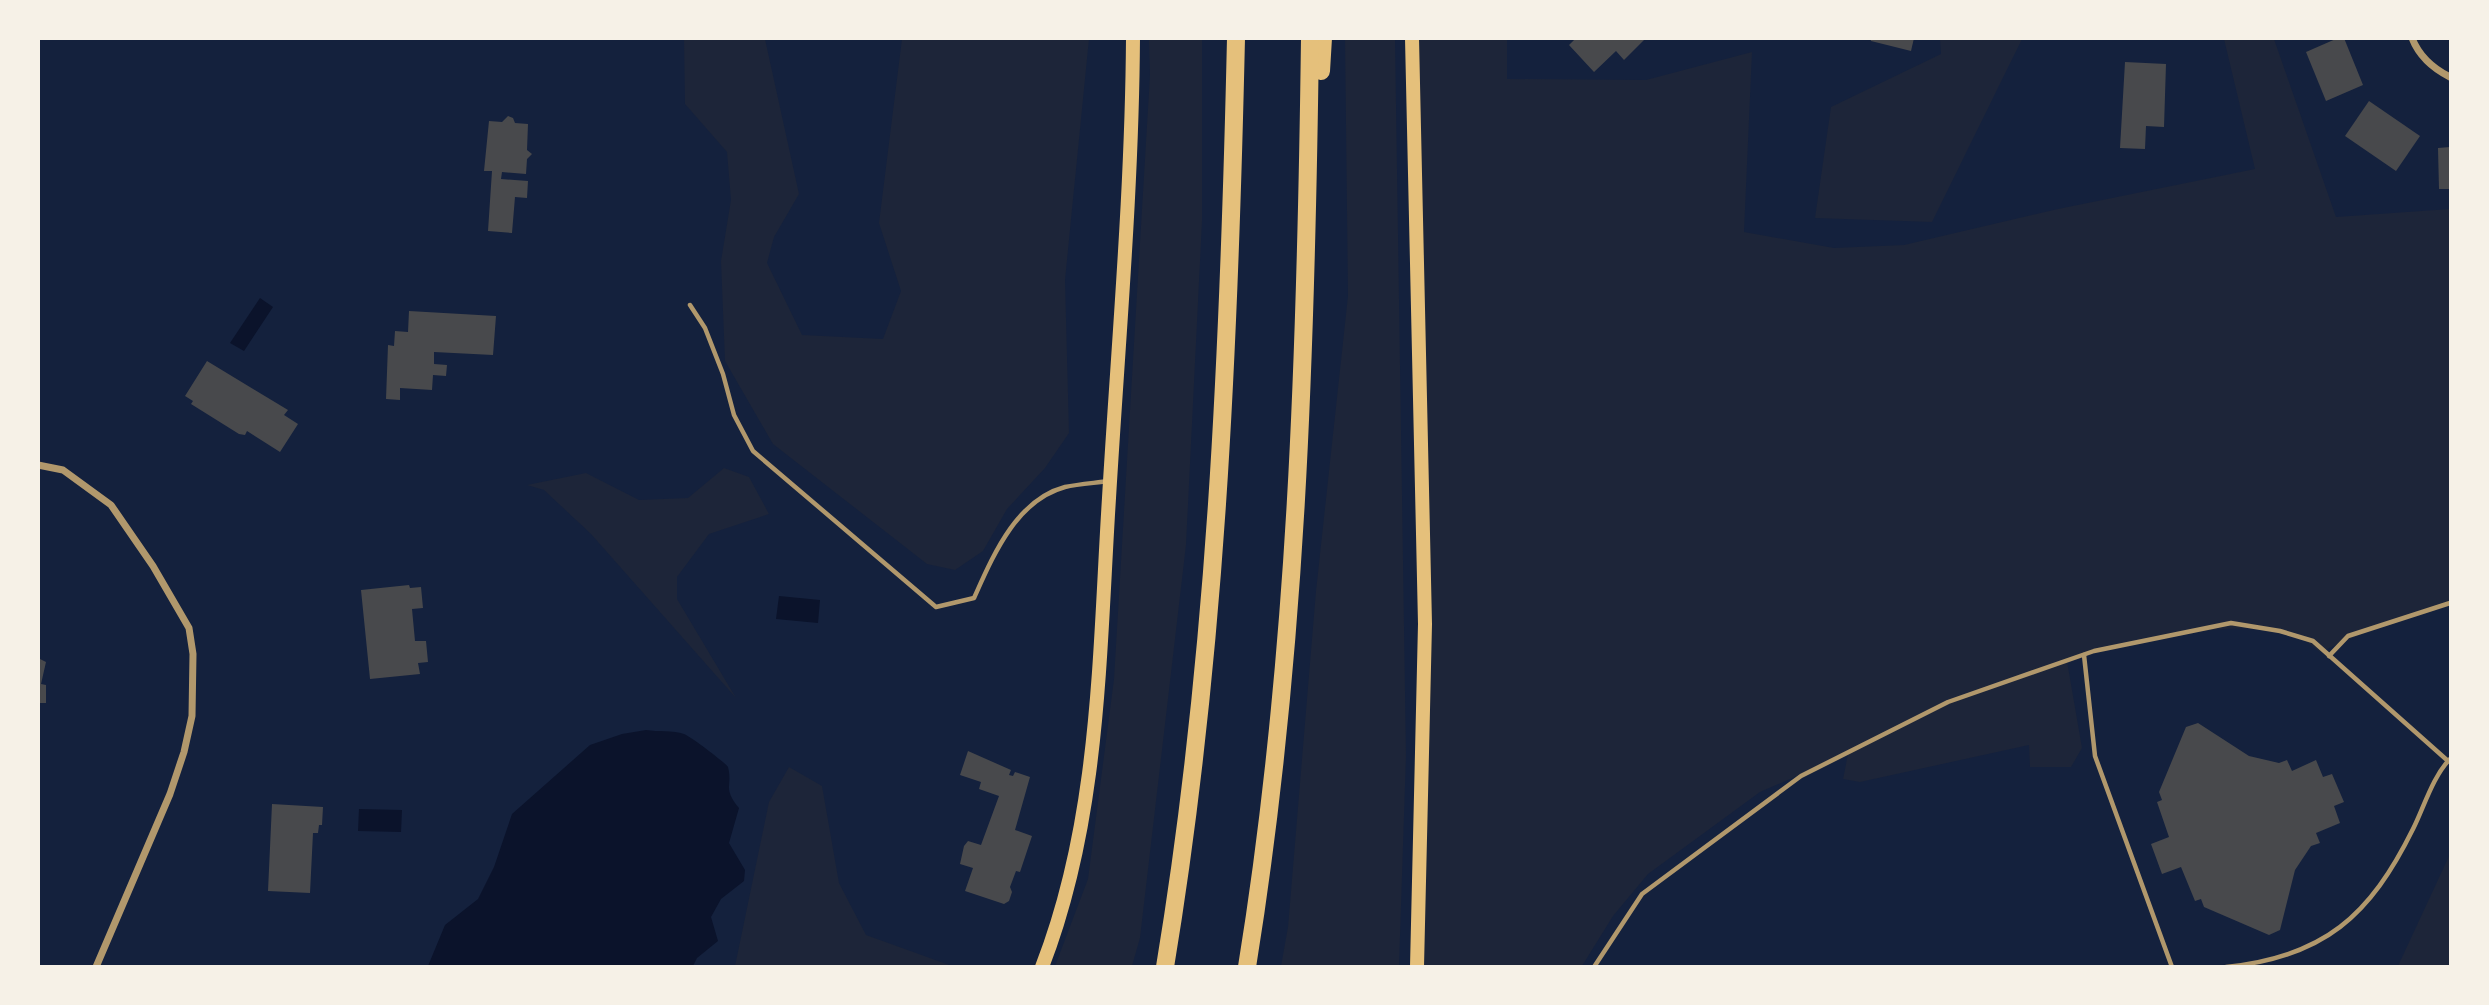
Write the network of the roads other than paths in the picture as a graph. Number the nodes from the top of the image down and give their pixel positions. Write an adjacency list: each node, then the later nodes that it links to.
1 (1133, 38): 11 (main road)
2 (1236, 38): 18 (highway)
3 (1310, 38): 8 (highway)
4 (1323, 38): 8 (highway)
5 (1412, 38): 20 (main road)
6 (2412, 38): 7 (street)
7 (2451, 77)
8 (1308, 262): 19 (highway)
9 (690, 305): 11 (lane)
10 (38, 465): 16 (street)
11 (1110, 481): 17 (main road)
12 (2451, 603): 14 (lane)
13 (2084, 655): 14 (lane); 21 (lane); 22 (lane)
14 (2329, 656): 15 (lane)
15 (2449, 760): 23 (lane)
16 (96, 967)
17 (1042, 967)
18 (1166, 967)
19 (1247, 967)
20 (1417, 967)
21 (1594, 967)
22 (2172, 967)
23 (2226, 967)

